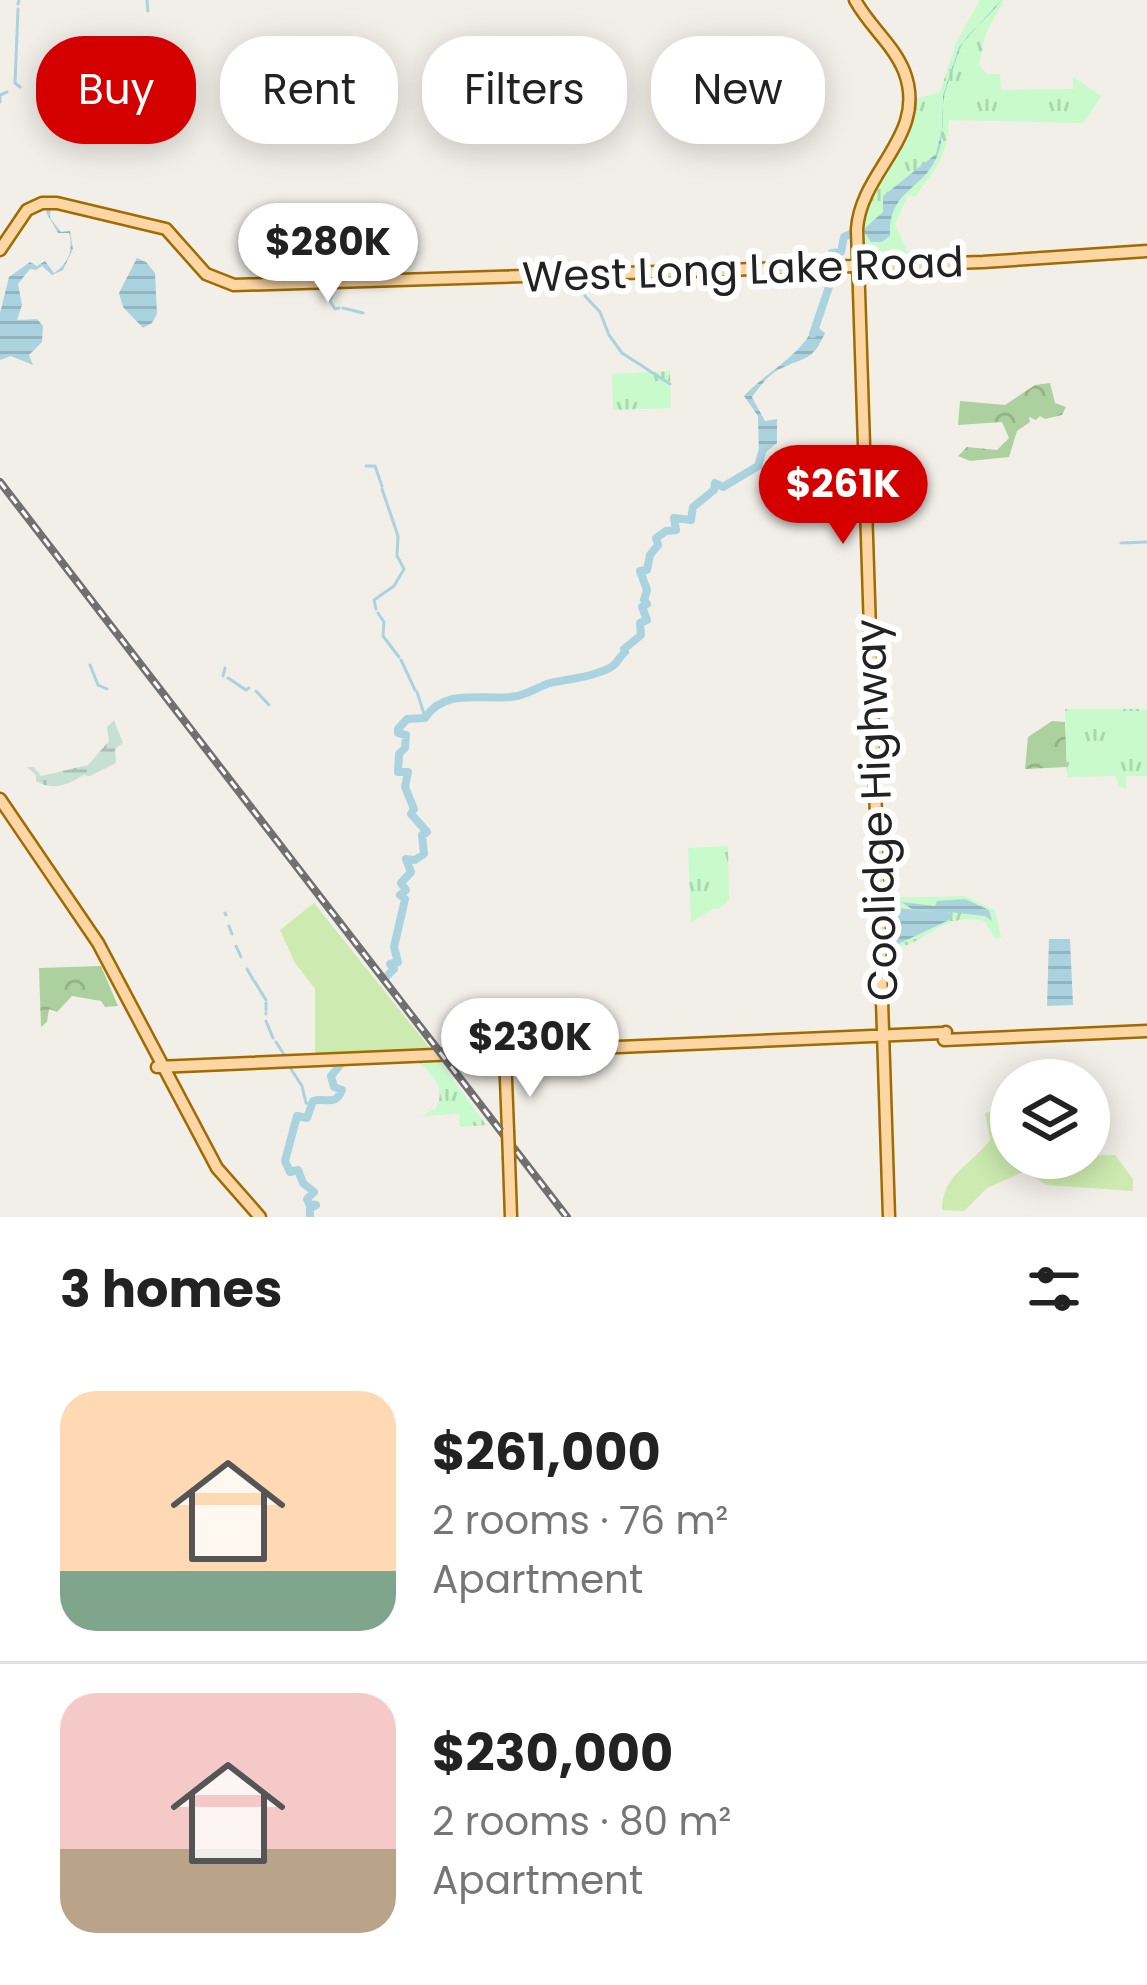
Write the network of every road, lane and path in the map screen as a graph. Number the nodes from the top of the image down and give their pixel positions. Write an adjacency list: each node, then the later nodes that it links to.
1 (857, 0): 4 (main road, Coolidge Highway)
2 (0, 250): 4 (main road, West Long Lake Road)
3 (1142, 255): 4 (main road, West Long Lake Road)
4 (860, 265): 10 (main road, Coolidge Highway)
5 (0, 800): 7 (main road)
6 (0, 810): 7 (main road)
7 (29, 847): 8 (main road)
8 (138, 1023): 12 (main road); 12 (main road)
9 (1139, 1028): 10 (main road)
10 (886, 1038): 11 (main road); 15 (main road, Coolidge Highway)
11 (505, 1054): 12 (main road); 18 (main road, bridge)
12 (160, 1067): 13 (main road); 13 (main road)
13 (184, 1110): 14 (main road); 14 (main road)
14 (233, 1197): 16 (main road); 17 (main road)
15 (891, 1213)
16 (250, 1217)
17 (260, 1217)
18 (511, 1217)

